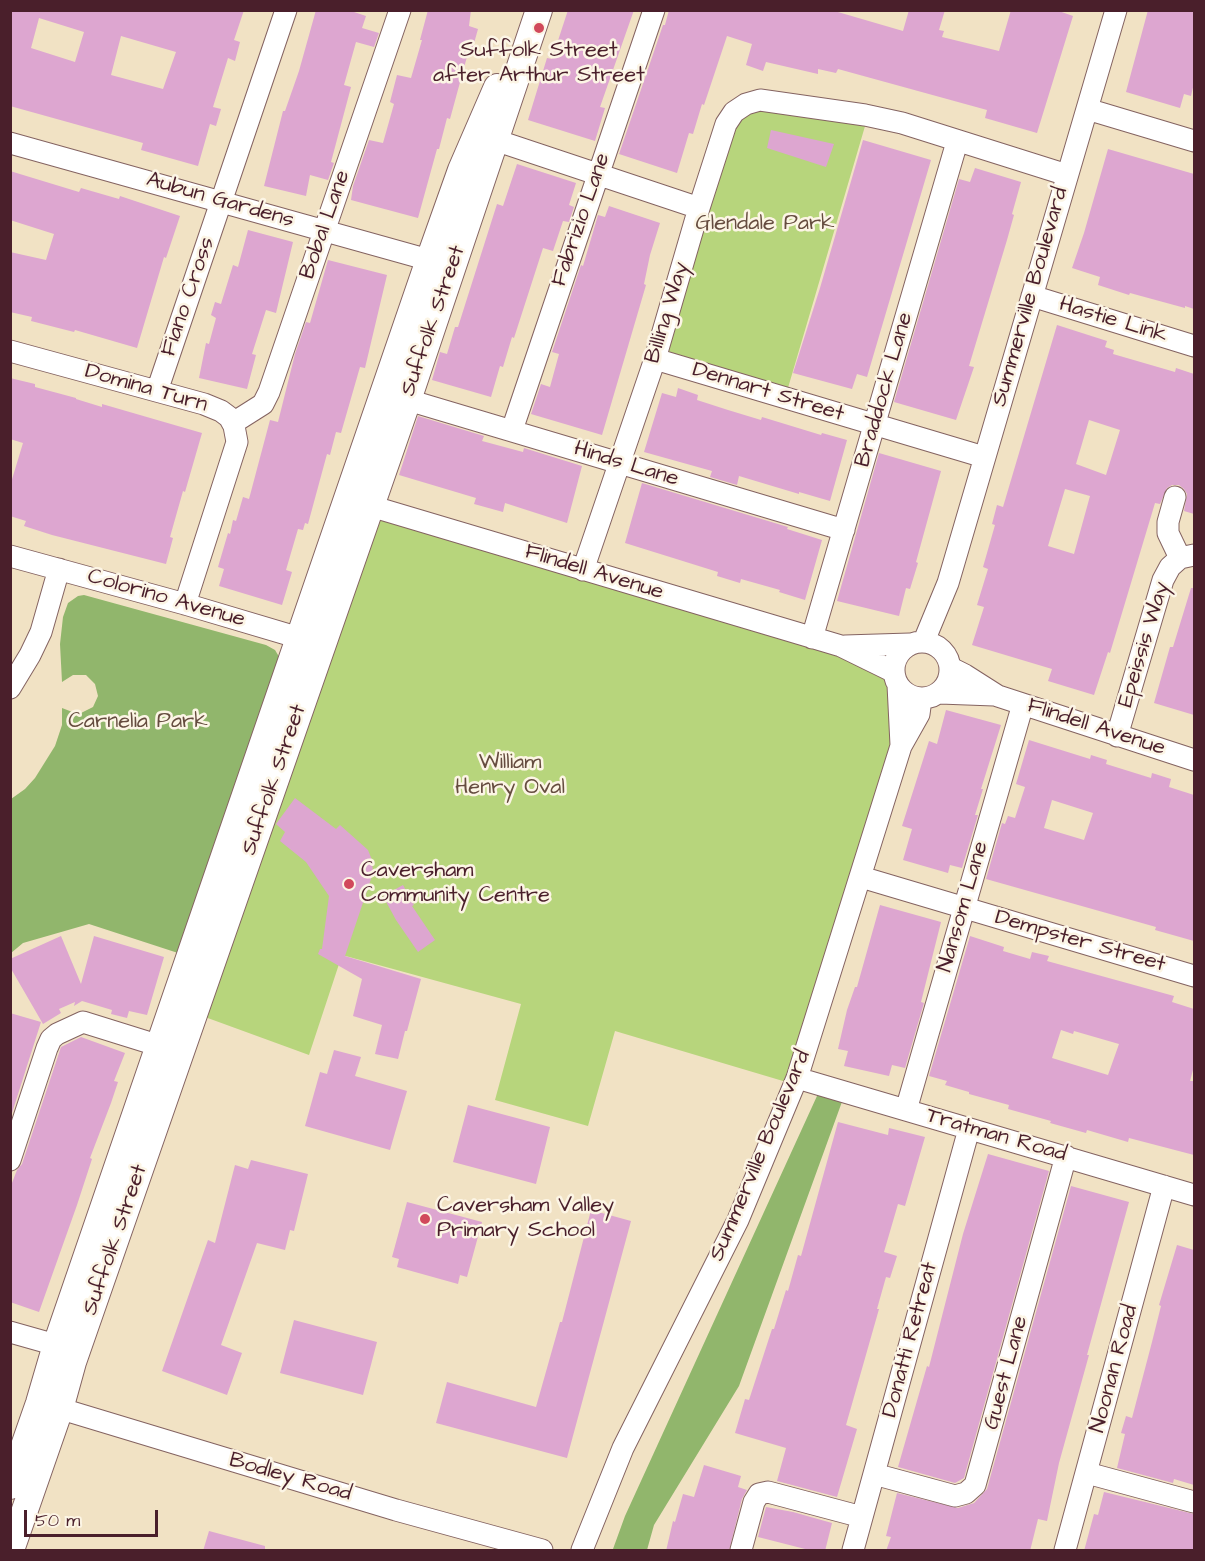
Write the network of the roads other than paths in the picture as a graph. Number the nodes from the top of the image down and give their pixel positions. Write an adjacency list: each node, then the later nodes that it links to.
1 (286, 10): 14 (street, Fiano Cross)
2 (400, 10): 16 (street, Bobal Lane)
3 (527, 10): 17 (street, Suffolk Street)
4 (539, 10): 8 (street, Suffolk Street)
5 (654, 10): 12 (street, Fabrizio Lane)
6 (1116, 10): 7 (street, Summerville Boulevard)
7 (1087, 108): 9 (street); 13 (street, Summerville Boulevard)
8 (495, 140): 12 (street); 23 (street, Suffolk Street)
9 (1194, 141)
10 (957, 142): 13 (street, Billing Way); 15 (street, Billing Way); 25 (street, Braddock Lane)
11 (10, 143): 14 (street, Aubun Gardens)
12 (597, 175): 15 (street); 26 (street, Fabrizio Lane)
13 (1067, 176): 18 (street, Summerville Boulevard)
14 (222, 202): 16 (street, Aubun Gardens); 22 (street, Fiano Cross)
15 (699, 208): 21 (street, Billing Way)
16 (324, 231): 17 (street, Aubun Gardens); 24 (street, Bobal Lane)
17 (429, 260): 30 (street, Suffolk Street)
18 (1032, 296): 19 (street, Hastie Link); 27 (street, Summerville Boulevard)
19 (1194, 346)
20 (10, 351): 22 (street, Domina Turn)
21 (655, 359): 25 (street, Dennart Street); 28 (street, Billing Way)
22 (157, 392): 24 (street, Domina Turn)
23 (408, 399): 26 (street, Hinds Lane); 30 (street, Suffolk Street)
24 (233, 423): 37 (street, Domina Turn)
25 (875, 424): 27 (street, Dennart Street); 31 (street, Braddock Lane)
26 (512, 430): 28 (street, Hinds Lane)
27 (984, 457): 36 (street, Summerville Boulevard)
28 (618, 463): 31 (street, Hinds Lane); 35 (street, Billing Way)
29 (1175, 497): 33 (street, Epeissis Way)
30 (359, 502): 35 (street, Flindell Avenue); 39 (street, Suffolk Street)
31 (844, 530): 38 (street, Braddock Lane)
32 (10, 556): 34 (street, Colorino Avenue)
33 (1187, 556): 48 (street, Epeissis Way)
34 (59, 569): 37 (street, Colorino Avenue); 44 (street)
35 (583, 570): 38 (street, Flindell Avenue)
36 (948, 584): 40 (street, Summerville Boulevard); 42 (street, Summerville Boulevard)
37 (185, 604): 39 (street, Colorino Avenue)
38 (812, 638): 41 (street, Flindell Avenue)
39 (311, 641): 54 (street, Suffolk Street); 64 (street, Suffolk Street)
40 (917, 643): 41 (street, Flindell Avenue); 42 (street); 43 (street)
41 (841, 646): 43 (street, Flindell Avenue)
42 (949, 662): 45 (street); 46 (street, Flindell Avenue)
43 (896, 678): 45 (street); 49 (street, Summerville Boulevard)
44 (10, 688)
45 (930, 696): 46 (street, Flindell Avenue); 49 (street, Summerville Boulevard)
46 (998, 696): 47 (street, Flindell Avenue)
47 (1023, 704): 48 (street, Flindell Avenue); 52 (street, Nansom Lane)
48 (1118, 736): 50 (street, Flindell Avenue)
49 (901, 746): 51 (street, Summerville Boulevard)
50 (1194, 760)
51 (861, 877): 52 (street, Dempster Street); 55 (street, Summerville Boulevard)
52 (964, 908): 53 (street, Dempster Street); 56 (street, Nansom Lane)
53 (1194, 976)
54 (160, 1046): 59 (street); 63 (street, Suffolk Street)
55 (797, 1078): 56 (street, Tratman Road); 72 (street, Summerville Boulevard)
56 (906, 1110): 57 (street, Tratman Road)
57 (969, 1129): 58 (street, Tratman Road); 66 (street, Donatti Retreat)
58 (1066, 1156): 60 (street, Tratman Road); 66 (street, Guest Lane)
59 (10, 1160)
60 (1164, 1186): 61 (street, Tratman Road); 65 (street, Noonan Road)
61 (1194, 1195)
62 (10, 1332): 63 (street)
63 (56, 1345): 64 (street, Suffolk Street)
64 (50, 1406): 67 (street, Suffolk Street); 70 (street, Suffolk Street); 71 (street, Bodley Road)
65 (1087, 1473): 68 (street); 75 (street, Noonan Road)
66 (874, 1474): 69 (street, Donatti Retreat)
67 (10, 1486)
68 (1194, 1502)
69 (862, 1517): 73 (street); 74 (street, Donatti Retreat)
70 (11, 1551)
71 (542, 1551)
72 (582, 1551)
73 (741, 1551)
74 (853, 1551)
75 (1065, 1551)

